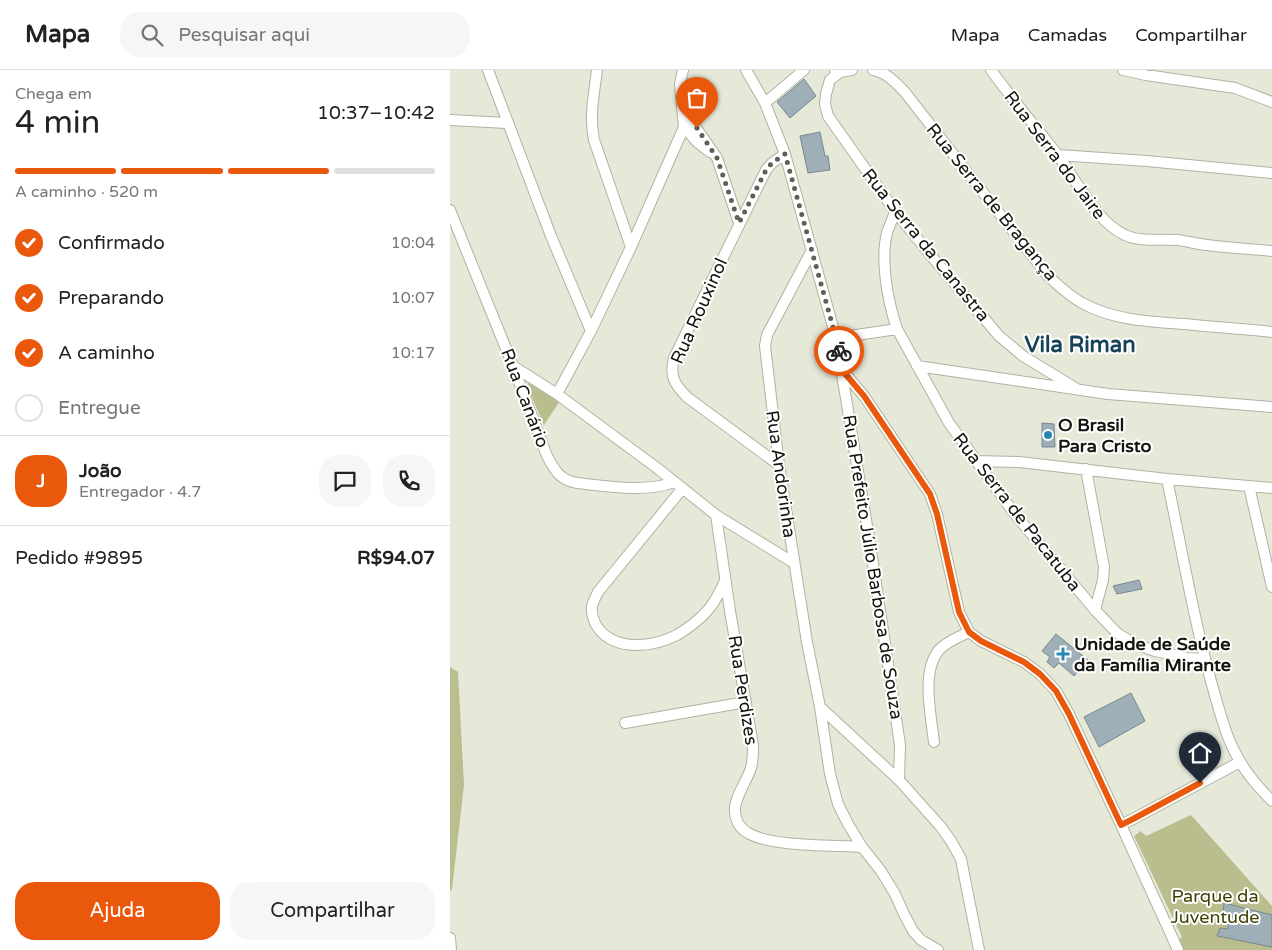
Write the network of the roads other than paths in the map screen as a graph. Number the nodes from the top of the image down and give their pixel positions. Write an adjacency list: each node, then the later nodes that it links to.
1 (488, 70): 15 (street)
2 (597, 70): 24 (street)
3 (683, 70): 13 (street)
4 (746, 70): 12 (street, Rua Prefeito Júlio Barbosa de Souza)
5 (804, 70): 12 (street)
6 (852, 70): 10 (street)
7 (873, 70): 29 (street, Rua Serra de Bragança)
8 (992, 70): 18 (street, Rua Serra do Jaire)
9 (1123, 70): 11 (street)
10 (837, 71): 22 (street, Rua Serra da Canastra)
11 (1272, 102)
12 (765, 103): 17 (street, Rua Prefeito Júlio Barbosa de Souza)
13 (682, 109): 16 (street); 19 (street)
14 (450, 120): 15 (street)
15 (507, 123): 28 (street)
16 (684, 127): 19 (street); 24 (street)
17 (785, 154): 23 (street, Rua Rouxinol); 25 (street, Rua Prefeito Júlio Barbosa de Souza)
18 (1058, 155): 20 (street); 26 (street, Rua Serra do Jaire)
19 (717, 158): 23 (street)
20 (1272, 173)
21 (450, 210): 31 (street, Rua Canário)
22 (895, 211): 27 (street, Rua Serra de Pacatuba); 34 (street, Rua Serra da Canastra)
23 (739, 223): 38 (street, Rua Rouxinol)
24 (630, 247): 28 (street)
25 (812, 250): 30 (street, Rua Prefeito Júlio Barbosa de Souza); 38 (street, Rua Andorinha)
26 (1272, 251)
27 (897, 329): 30 (street); 32 (street, Rua Serra de Pacatuba)
28 (591, 331): 35 (street)
29 (1272, 332)
30 (836, 338): 33 (street, Rua Prefeito Júlio Barbosa de Souza)
31 (513, 366): 35 (street); 41 (street, Rua Canário)
32 (917, 366): 34 (street); 37 (street, Rua Serra de Pacatuba)
33 (842, 370): 51 (street); 58 (street, Rua Prefeito Júlio Barbosa de Souza)
34 (1077, 389): 36 (street)
35 (557, 394): 41 (street)
36 (1272, 407)
37 (975, 461): 39 (street); 48 (street, Rua Serra de Pacatuba)
38 (779, 465): 45 (street, Rua Andorinha)
39 (1086, 469): 40 (street); 48 (street)
40 (1167, 479): 42 (street); 52 (street)
41 (678, 486): 44 (street); 49 (street)
42 (1249, 486): 43 (street); 47 (street)
43 (1272, 488)
44 (716, 515): 45 (street); 46 (street, Rua Perdizes)
45 (794, 563): 54 (street, Rua Andorinha)
46 (725, 581): 49 (street); 50 (street, Rua Perdizes)
47 (1272, 587)
48 (1095, 610): 52 (street, Rua Serra de Pacatuba)
49 (708, 611): 50 (street)
50 (730, 611): 53 (street, Rua Perdizes)
51 (969, 632): 56 (street); 60 (street)
52 (1205, 659): 57 (street)
53 (746, 702): 55 (street); 61 (street, Rua Perdizes)
54 (820, 707): 58 (street); 61 (street, Rua Andorinha)
55 (625, 723)
56 (934, 742)
57 (1240, 762): 59 (street); 60 (street)
58 (899, 780): 65 (street)
59 (1272, 801)
60 (1121, 825): 66 (street)
61 (862, 847): 64 (street, Rua Andorinha)
62 (450, 938): 63 (street)
63 (450, 950)
64 (938, 950)
65 (979, 950)
66 (1178, 950)

